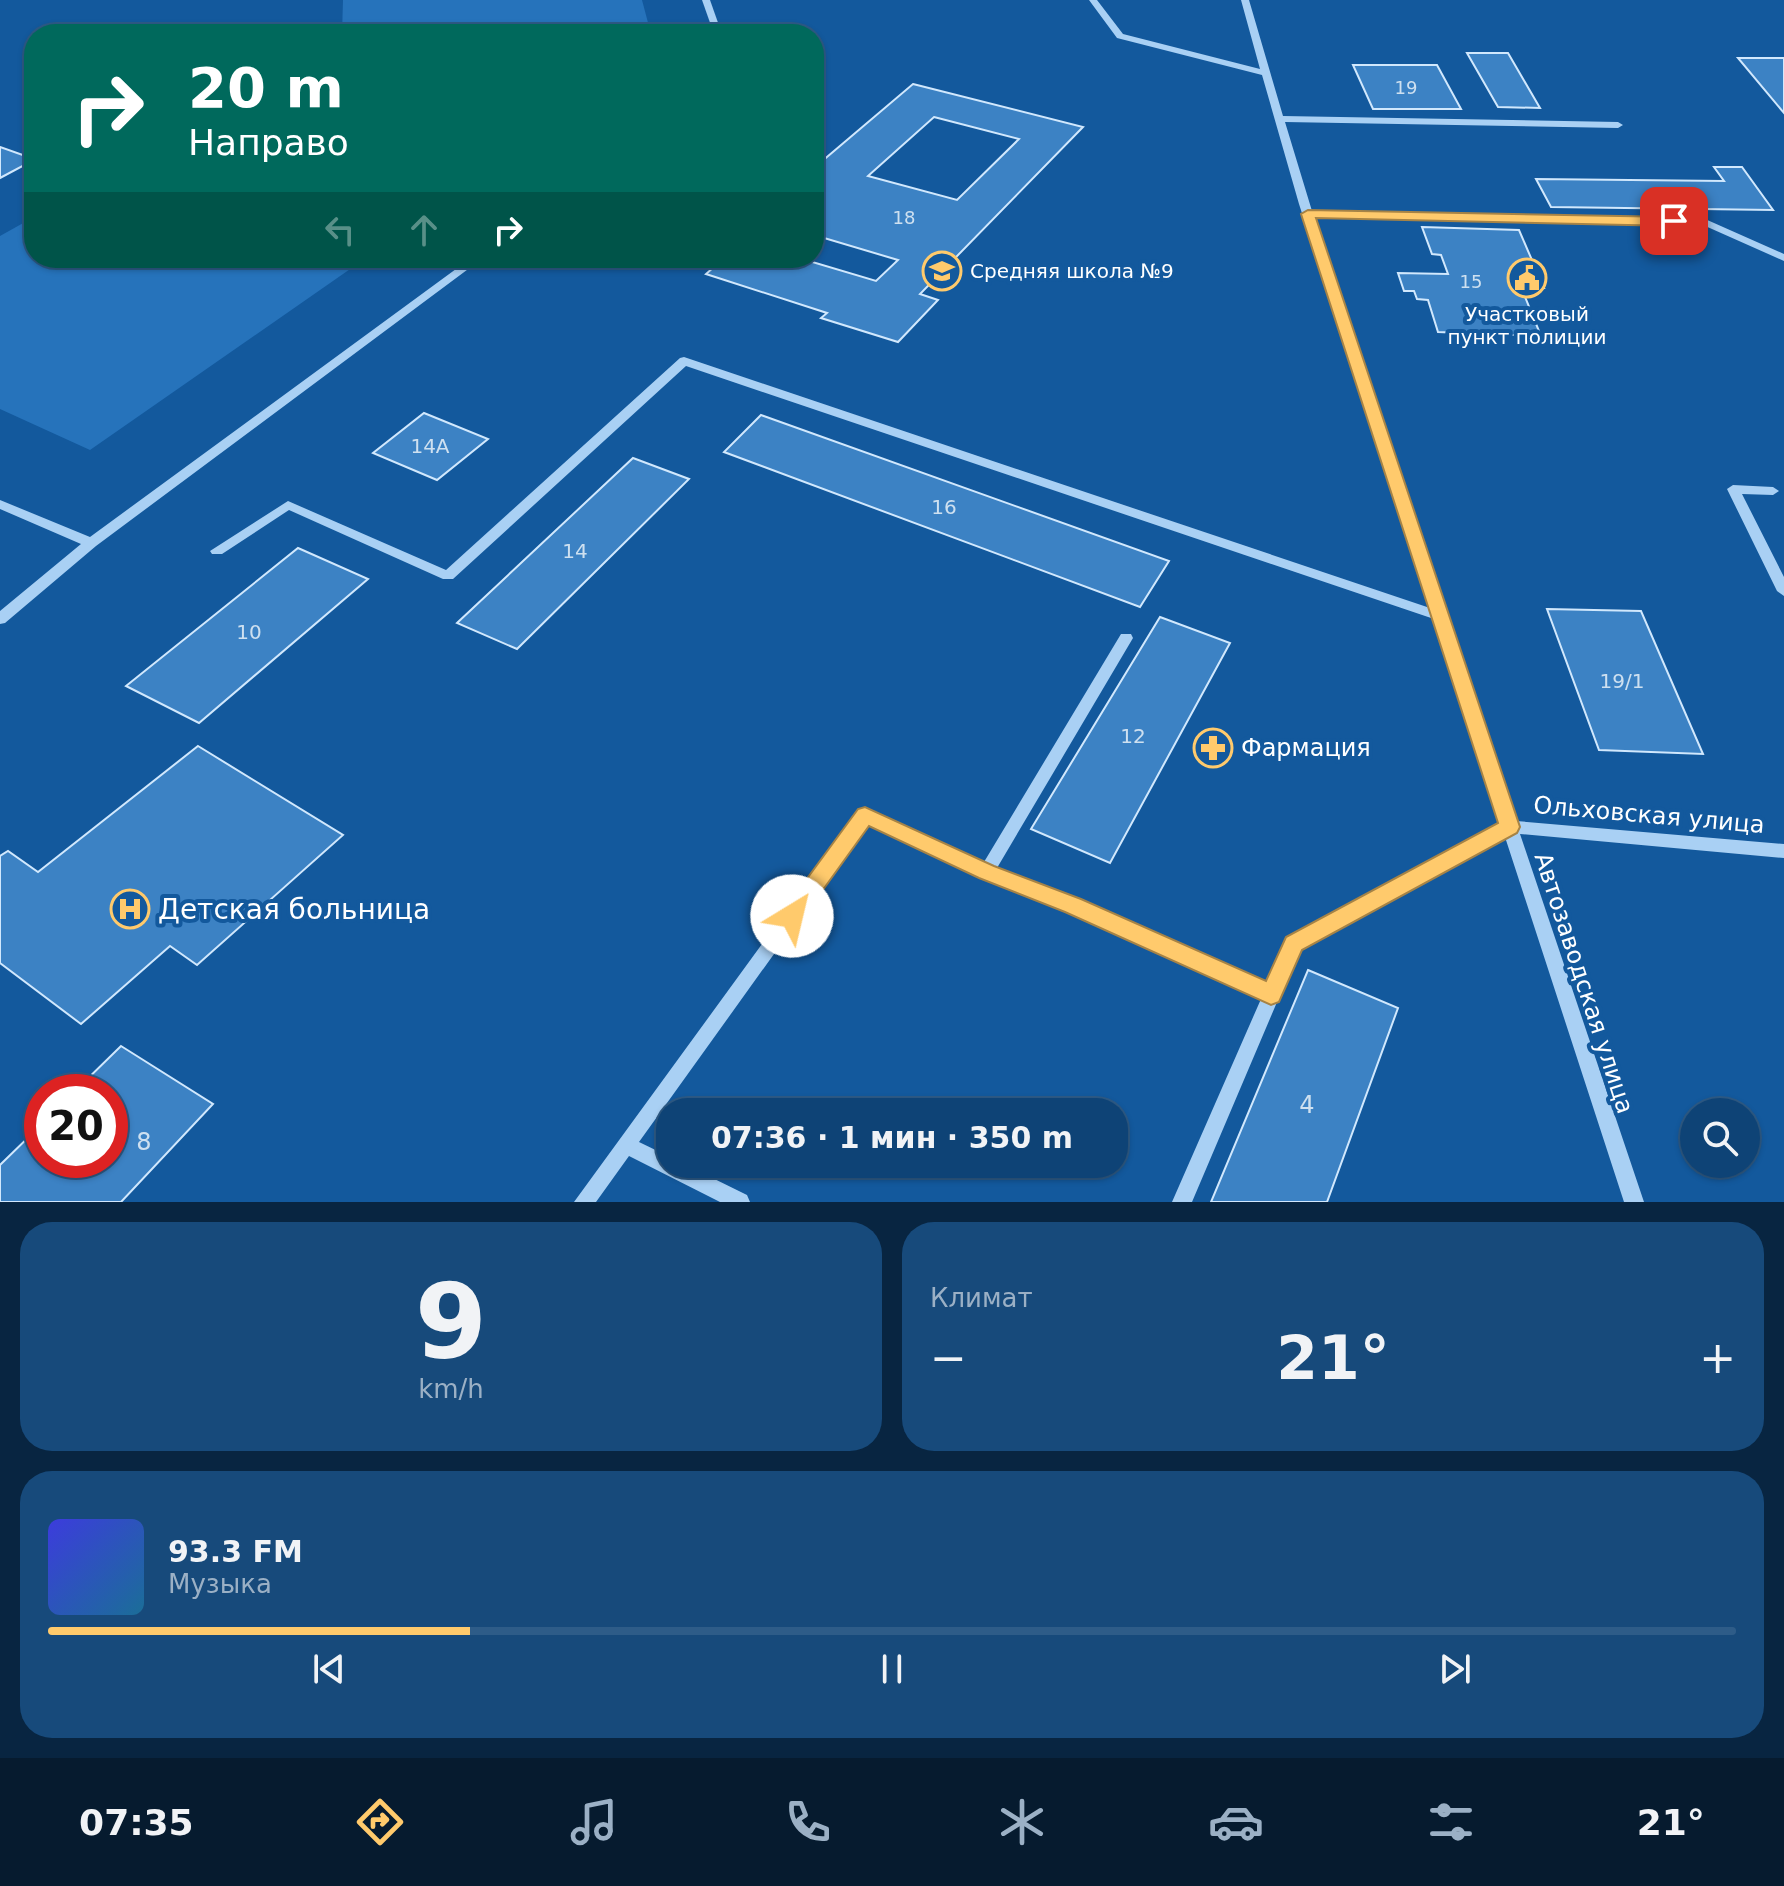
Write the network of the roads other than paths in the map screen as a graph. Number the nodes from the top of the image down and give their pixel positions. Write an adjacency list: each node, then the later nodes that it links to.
1 (706, 0): 4 (street)
2 (1093, 0): 5 (street)
3 (1245, 0): 5 (street, Автозаводская улица)
4 (714, 24)
5 (1266, 73): 6 (street, Автозаводская улица)
6 (1279, 119): 7 (street); 8 (street, Автозаводская улица)
7 (1618, 125)
8 (1308, 214): 9 (street); 16 (street, Автозаводская улица)
9 (1784, 258)
10 (464, 268): 13 (street)
11 (1773, 491): 15 (street)
12 (0, 504): 13 (street)
13 (91, 543): 17 (street)
14 (217, 551): 16 (street)
15 (1784, 591)
16 (1440, 616): 19 (street, Автозаводская улица)
17 (0, 619)
18 (1126, 638): 21 (street)
19 (1510, 827): 20 (street, Ольховская улица); 22 (street); 27 (street, Автозаводская улица)
20 (1784, 851)
21 (986, 872): 22 (street); 23 (street)
22 (1271, 995): 26 (street)
23 (626, 1145): 24 (street); 25 (street)
24 (584, 1202)
25 (740, 1202)
26 (1182, 1202)
27 (1634, 1202)

